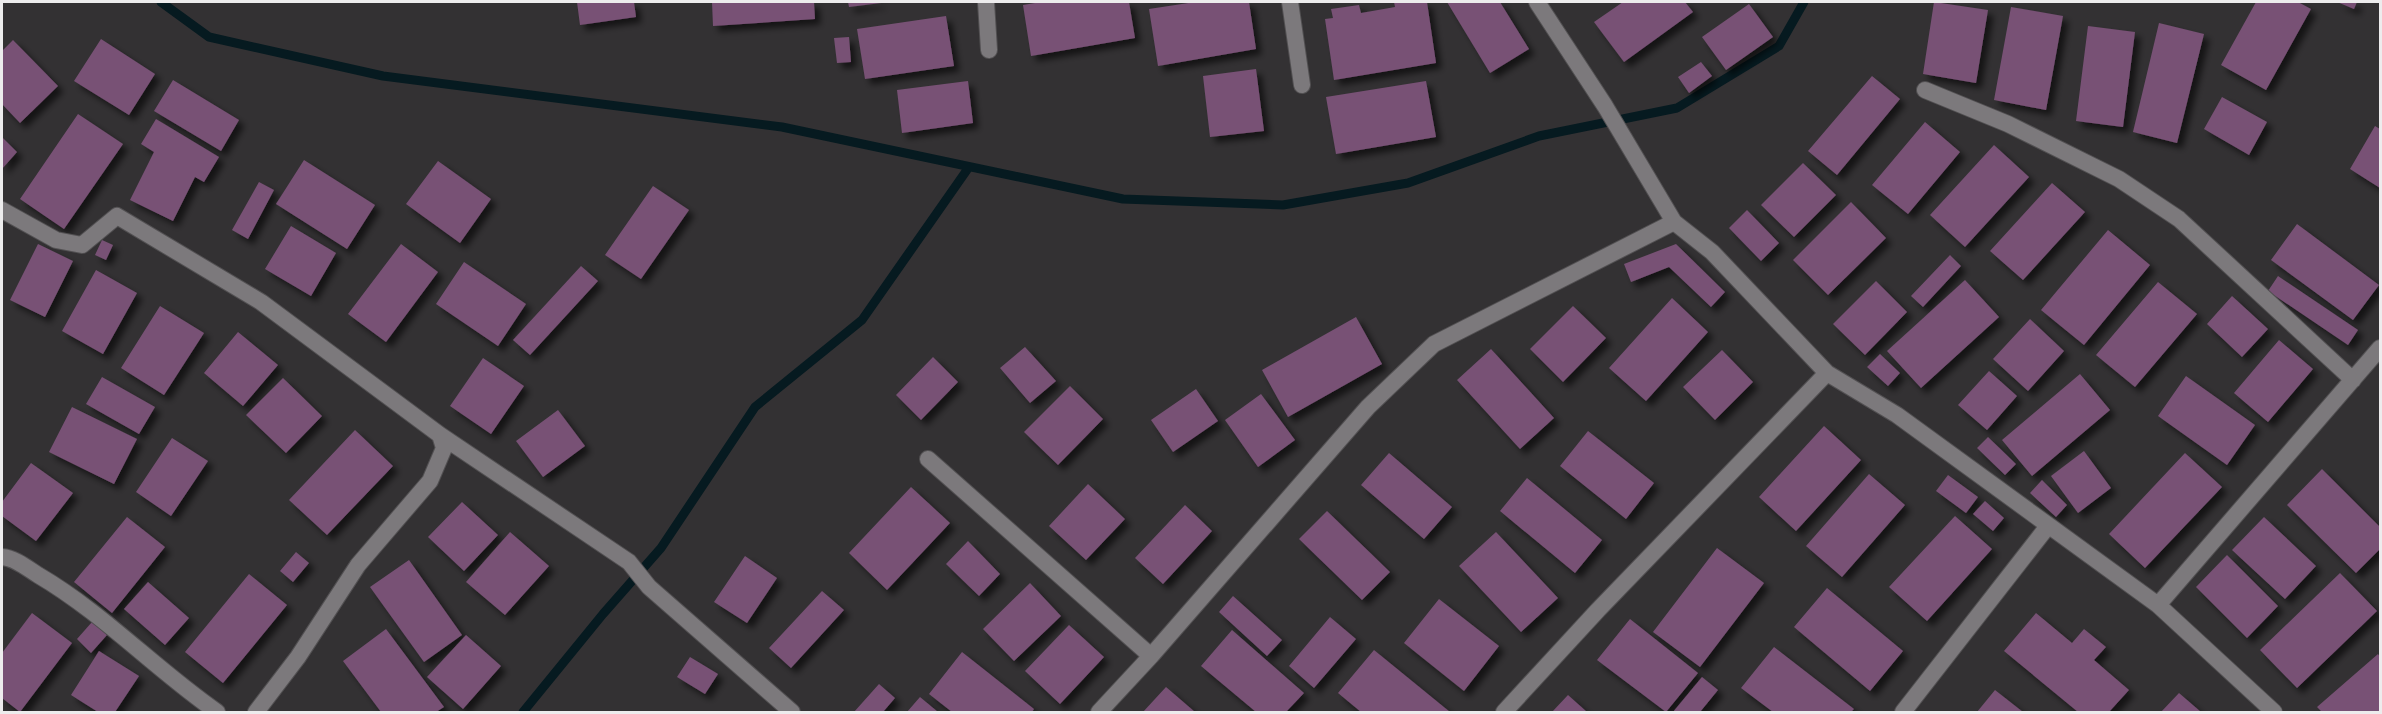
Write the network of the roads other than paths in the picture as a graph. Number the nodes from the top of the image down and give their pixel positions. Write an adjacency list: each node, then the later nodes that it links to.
1 (986, 2): 4 (street)
2 (1290, 2): 5 (street)
3 (1537, 2): 8 (street)
4 (989, 50)
5 (1302, 85)
6 (1925, 90): 11 (street)
7 (2, 210): 12 (street)
8 (1674, 222): 10 (street); 17 (street)
9 (2380, 348): 11 (street)
10 (1827, 373): 14 (street); 22 (street)
11 (2354, 380): 16 (street)
12 (441, 435): 19 (street); 20 (street)
13 (928, 459): 17 (street)
14 (2048, 525): 16 (street); 23 (street)
15 (2, 557): 18 (street)
16 (2158, 605): 24 (street)
17 (1151, 656): 21 (street)
18 (217, 712)
19 (256, 712)
20 (792, 712)
21 (1099, 712)
22 (1504, 712)
23 (1903, 712)
24 (2274, 712)

